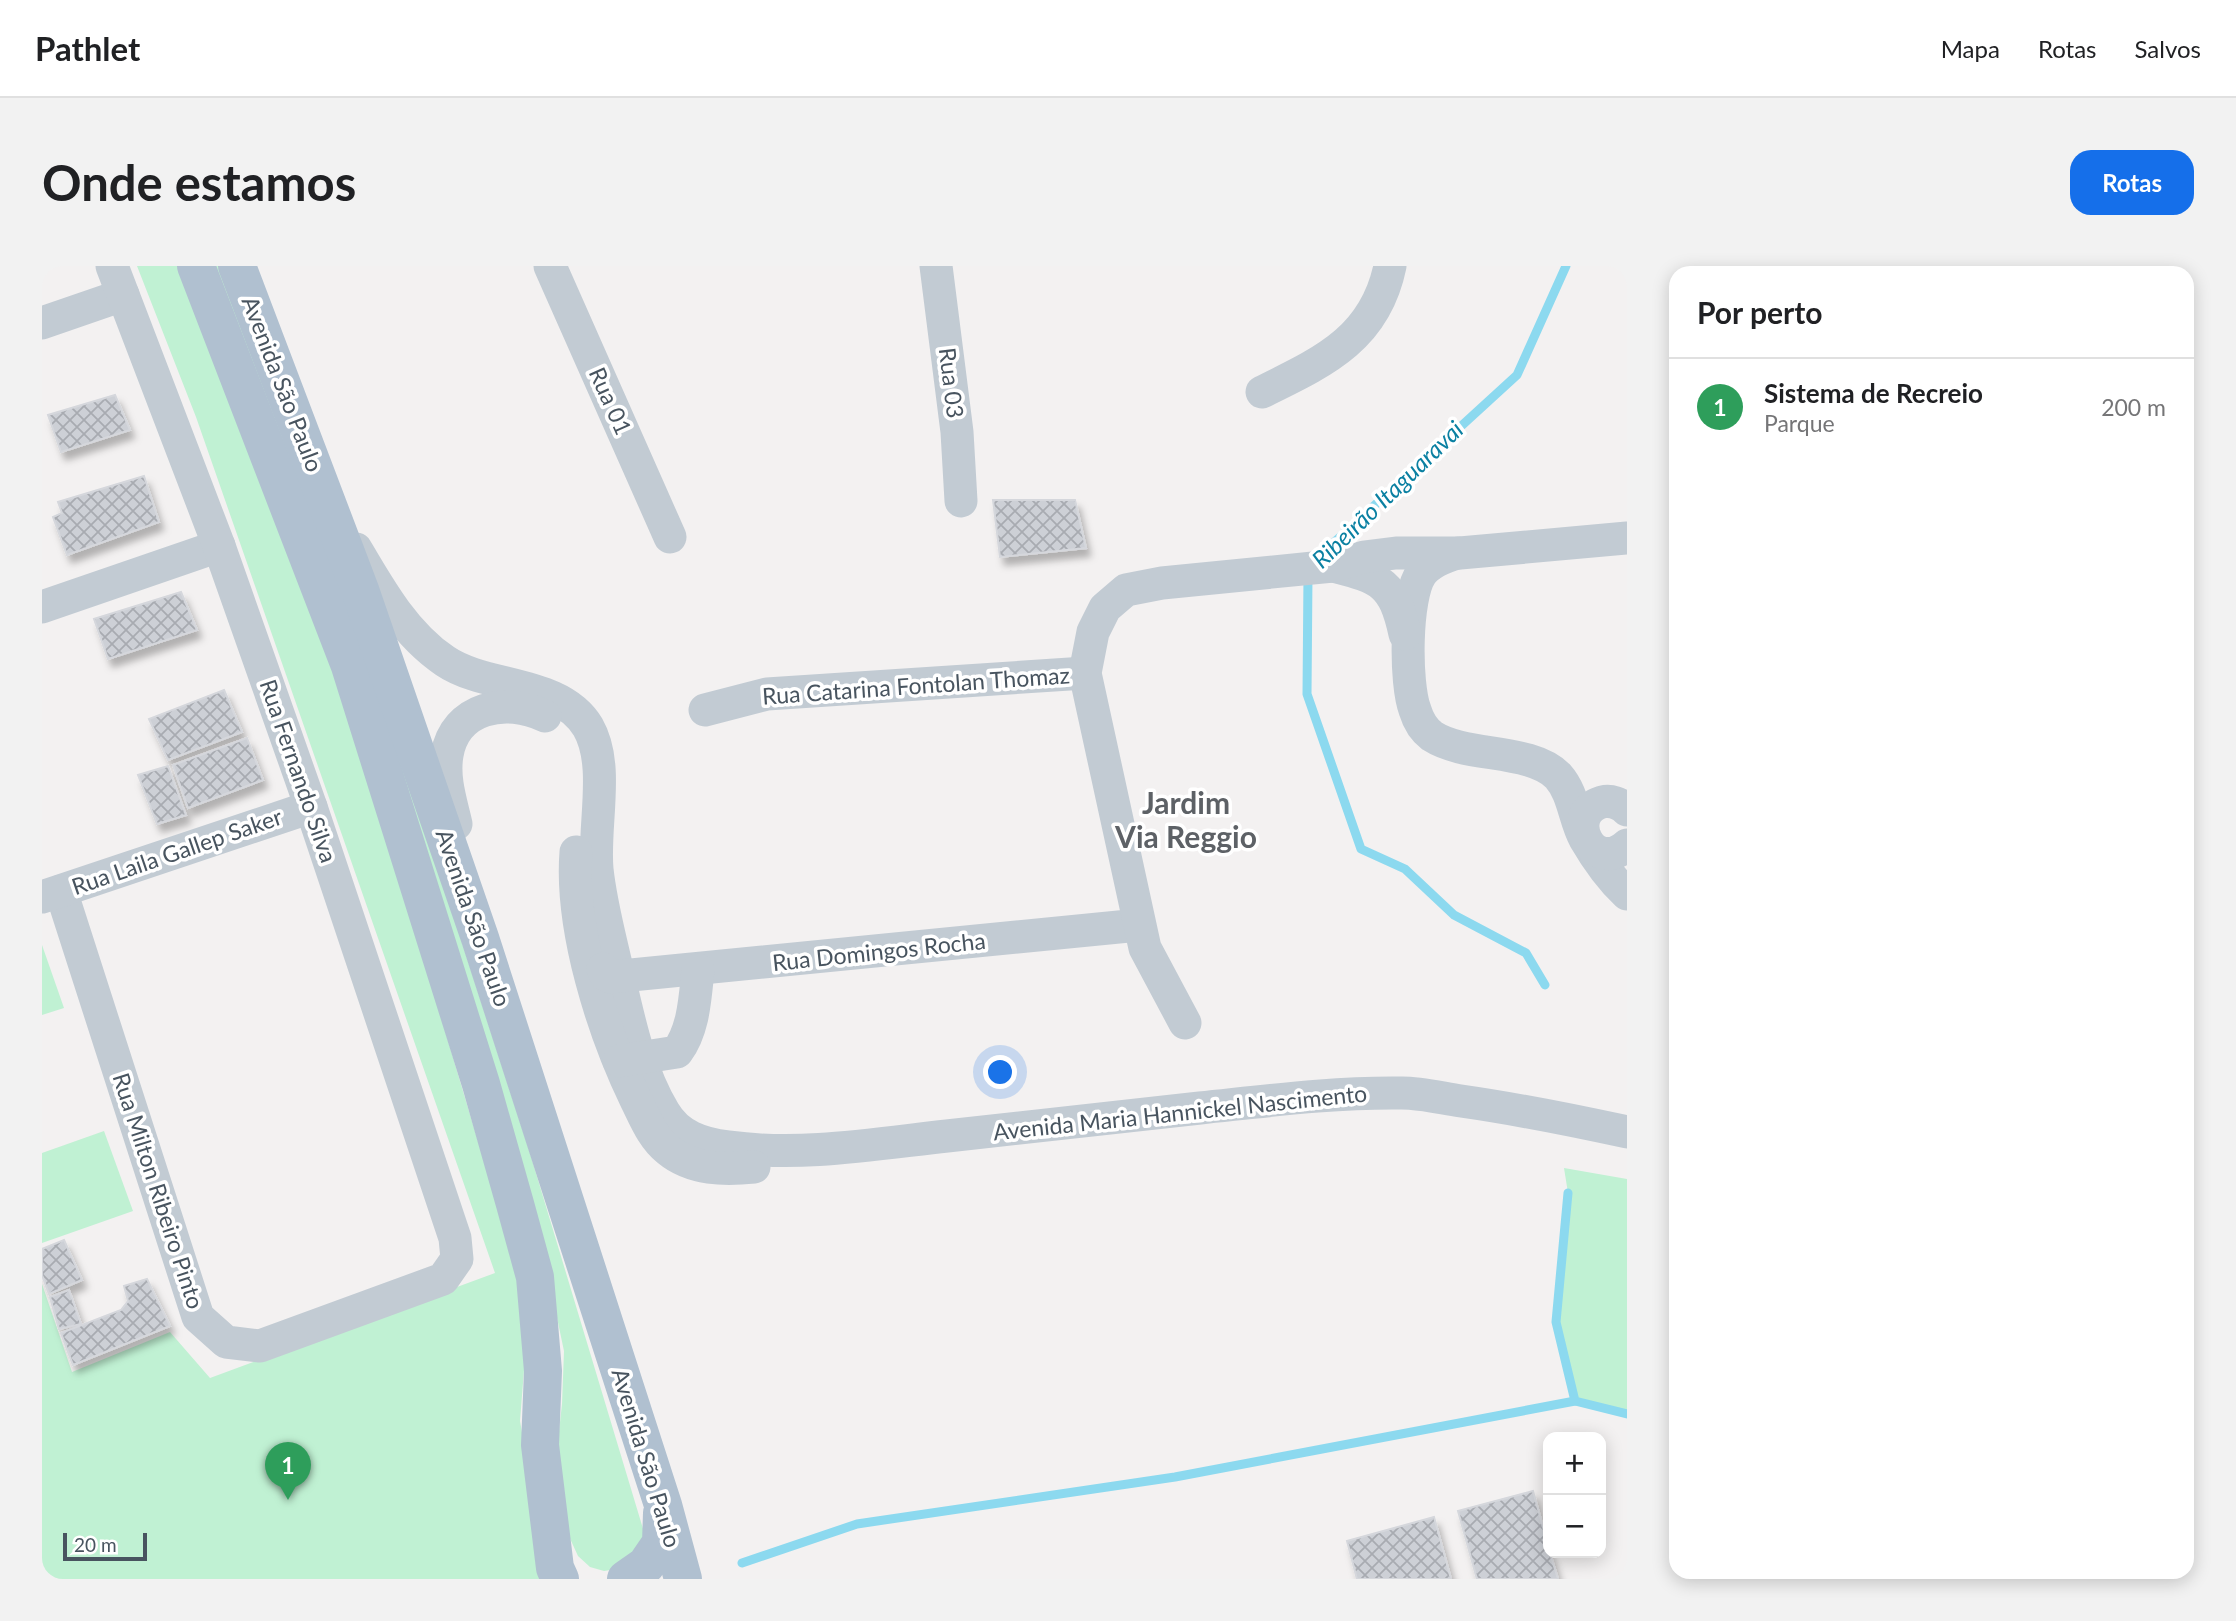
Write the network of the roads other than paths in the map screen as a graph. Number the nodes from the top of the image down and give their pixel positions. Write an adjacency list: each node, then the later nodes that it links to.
1 (196, 266): 35 (main road, Avenida São Paulo)
2 (237, 266): 9 (main road, Avenida São Paulo)
3 (550, 266): 11 (street, Rua 01)
4 (936, 266): 10 (street, Rua 03)
5 (1390, 266): 8 (street)
6 (118, 280): 7 (street); 13 (street, Rua Fernando Silva)
7 (42, 323)
8 (1262, 392)
9 (323, 493): 27 (main road, Avenida São Paulo); 29 (street, Avenida Maria Hannickel Nascimento)
10 (961, 501)
11 (670, 537)
12 (1627, 538): 14 (street)
13 (219, 546): 15 (street); 20 (street, Rua Fernando Silva)
14 (1401, 573): 16 (street); 18 (street)
15 (42, 607)
16 (1086, 673): 17 (street, Rua Catarina Fontolan Thomaz); 26 (street)
17 (705, 710)
18 (1547, 768): 19 (street); 21 (street)
19 (1620, 804): 21 (street)
20 (311, 807): 24 (street, Rua Laila Gallep Saker); 33 (street, Rua Fernando Silva)
21 (1586, 839): 22 (street); 25 (street)
22 (1627, 845)
23 (575, 862): 27 (street, Avenida Maria Hannickel Nascimento); 29 (street, Avenida Maria Hannickel Nascimento); 31 (street, Avenida Maria Hannickel Nascimento)
24 (51, 894): 33 (street, Rua Milton Ribeiro Pinto)
25 (1627, 894)
26 (1139, 925): 28 (street, Rua Domingos Rocha); 30 (street)
27 (480, 937): 34 (main road, Avenida São Paulo)
28 (698, 970): 29 (street, Rua Domingos Rocha); 31 (street)
29 (619, 976): 31 (street, Avenida Maria Hannickel Nascimento)
30 (1185, 1023)
31 (629, 1060): 32 (street, Avenida Maria Hannickel Nascimento)
32 (1627, 1132)
33 (443, 1279)
34 (663, 1505): 36 (main road); 37 (main road, Avenida São Paulo)
35 (565, 1575)
36 (625, 1579)
37 (682, 1579)

